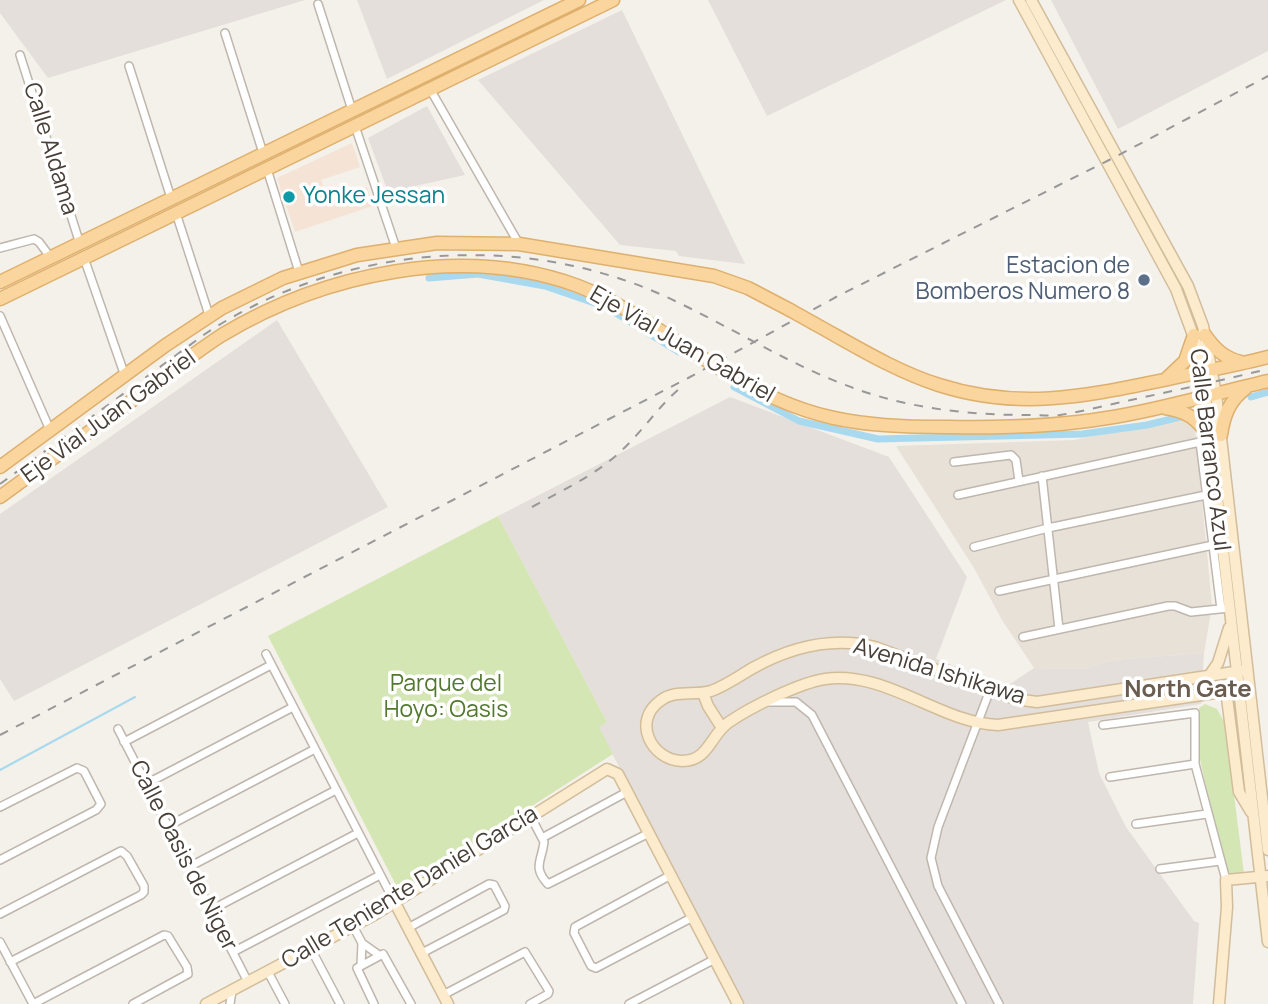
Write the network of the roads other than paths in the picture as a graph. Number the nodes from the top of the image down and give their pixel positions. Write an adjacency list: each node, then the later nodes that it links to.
1 (579, 0): 7 (main road)
2 (613, 0): 9 (main road)
3 (1019, 0): 29 (street, Calle Barranco Azul)
4 (1031, 0): 29 (street, Calle Barranco Azul)
5 (318, 4): 12 (street)
6 (225, 33): 14 (street)
7 (491, 43): 9 (main road); 12 (main road)
8 (20, 55): 18 (street, Calle Aldama)
9 (498, 56): 11 (main road)
10 (129, 66): 16 (street)
11 (430, 89): 13 (main road); 19 (street)
12 (352, 110): 14 (main road)
13 (355, 126): 15 (main road); 21 (street)
14 (263, 153): 16 (main road)
15 (267, 169): 17 (main road); 24 (street)
16 (171, 198): 18 (main road)
17 (176, 214): 23 (main road); 27 (street)
18 (80, 244): 22 (main road)
19 (519, 244): 21 (main road, Eje Vial Juan Gabriel); 34 (main road, Eje Vial Juan Gabriel, bridge)
20 (0, 248): 22 (street)
21 (396, 248): 24 (main road, Eje Vial Juan Gabriel)
22 (51, 258): 25 (main road)
23 (84, 258): 26 (main road); 33 (street)
24 (299, 272): 27 (main road, Eje Vial Juan Gabriel)
25 (0, 282)
26 (0, 299)
27 (209, 315): 33 (main road, Eje Vial Juan Gabriel)
28 (0, 316): 39 (street)
29 (1200, 335): 31 (main road); 32 (street, Calle Barranco Azul); 34 (main road)
30 (1268, 357): 31 (main road, Eje Vial Juan Gabriel)
31 (1245, 362): 32 (main road, Eje Vial Juan Gabriel)
32 (1207, 371): 34 (main road, Eje Vial Juan Gabriel); 37 (street, Calle Barranco Azul)
33 (125, 376): 39 (main road, Eje Vial Juan Gabriel)
34 (1163, 380)
35 (1268, 381): 36 (main road, Eje Vial Juan Gabriel)
36 (1254, 384): 37 (main road, Eje Vial Juan Gabriel); 40 (main road)
37 (1210, 395): 38 (main road, Eje Vial Juan Gabriel); 40 (street, Calle Barranco Azul)
38 (1157, 407): 40 (main road); 47 (main road, Eje Vial Juan Gabriel, bridge)
39 (50, 430): 42 (main road, Eje Vial Juan Gabriel)
40 (1210, 438): 43 (street); 46 (street); 53 (street, Calle Barranco Azul); 59 (street, Calle Barranco Azul)
41 (954, 462): 44 (street)
42 (0, 467)
43 (1042, 476): 44 (street); 48 (street)
44 (1019, 481): 45 (street)
45 (958, 495)
46 (1206, 495): 48 (street); 49 (street)
47 (0, 497)
48 (1048, 528): 50 (street); 51 (street)
49 (1213, 545): 51 (street); 53 (street)
50 (974, 547)
51 (1054, 579): 52 (street); 55 (street)
52 (999, 591)
53 (1225, 608): 54 (street, Calle Barranco Azul); 55 (street)
54 (1231, 626): 59 (street, Calle Barranco Azul); 60 (street)
55 (1059, 629): 56 (street)
56 (1023, 637)
57 (265, 654): 58 (street)
58 (271, 665): 65 (street); 70 (street)
59 (1241, 671): 60 (street, Avenida Ishikawa); 61 (street, Calle Barranco Azul)
60 (1209, 676): 62 (street, Avenida Ishikawa)
61 (1238, 689): 66 (street, Avenida Ishikawa); 85 (street, Calle Barranco Azul); 88 (street, Calle Barranco Azul)
62 (990, 690): 63 (street, Avenida Ishikawa); 66 (street)
63 (703, 693): 68 (street); 68 (street, Avenida Ishikawa)
64 (767, 702): 66 (street, Avenida Ishikawa); 68 (street, Avenida Ishikawa); 126 (street)
65 (293, 707): 71 (street); 74 (street)
66 (978, 722): 127 (street)
67 (1103, 725): 72 (street)
68 (722, 728)
69 (118, 729): 70 (street, Calle Oasis de Niger)
70 (124, 742): 74 (street, Calle Oasis de Niger)
71 (315, 749): 75 (street); 81 (street)
72 (1195, 764): 73 (street); 78 (street)
73 (1110, 777)
74 (146, 784): 81 (street, Calle Oasis de Niger)
75 (336, 790): 82 (street); 89 (street)
76 (627, 792): 79 (street, Calle Teniente Daniel García); 83 (street); 84 (street)
77 (0, 807): 86 (street)
78 (1207, 814): 80 (street); 87 (street)
79 (531, 817): 84 (street); 95 (street, Calle Teniente Daniel García)
80 (1136, 824)
81 (168, 826): 89 (street, Calle Oasis de Niger)
82 (358, 833): 91 (street); 96 (street)
83 (649, 833): 84 (street); 92 (street)
84 (542, 838)
85 (1268, 850)
86 (0, 860)
87 (1220, 861): 90 (street); 94 (street)
88 (1263, 863): 93 (street, Calle Barranco Azul)
89 (189, 867): 96 (street, Calle Oasis de Niger)
90 (1160, 869)
91 (380, 875): 95 (street); 105 (street)
92 (671, 876): 98 (street); 98 (street)
93 (1264, 876): 94 (street); 102 (street, Calle Barranco Azul)
94 (1226, 880): 128 (street)
95 (395, 903): 99 (street, Calle Teniente Daniel García); 100 (street)
96 (211, 910): 105 (street, Calle Oasis de Niger)
97 (0, 914): 109 (street)
98 (693, 917): 108 (street)
99 (353, 926): 103 (street); 104 (street, Calle Teniente Daniel García)
100 (408, 928): 106 (street); 106 (street)
101 (0, 942): 109 (street)
102 (1268, 942)
103 (362, 943): 107 (street); 110 (street)
104 (311, 949): 111 (street, Calle Teniente Daniel García); 121 (street)
105 (233, 952): 112 (street, Calle Oasis de Niger)
106 (422, 954): 114 (street)
107 (379, 955): 110 (street); 123 (street)
108 (715, 959): 115 (street); 125 (street)
109 (10, 962): 116 (street)
110 (361, 965): 122 (street)
111 (268, 972): 112 (street, Calle Teniente Daniel García); 120 (street)
112 (248, 982): 113 (street, Calle Teniente Daniel García)
113 (232, 991): 118 (street, Calle Teniente Daniel García); 119 (street)
114 (446, 999): 124 (street)
115 (736, 1003)
116 (33, 1004): 117 (street)
117 (133, 1004)
118 (206, 1004)
119 (231, 1004)
120 (285, 1004)
121 (340, 1004)
122 (374, 1004)
123 (411, 1004)
124 (530, 1004)
125 (629, 1004)
126 (962, 1004)
127 (999, 1004)
128 (1219, 1004)

